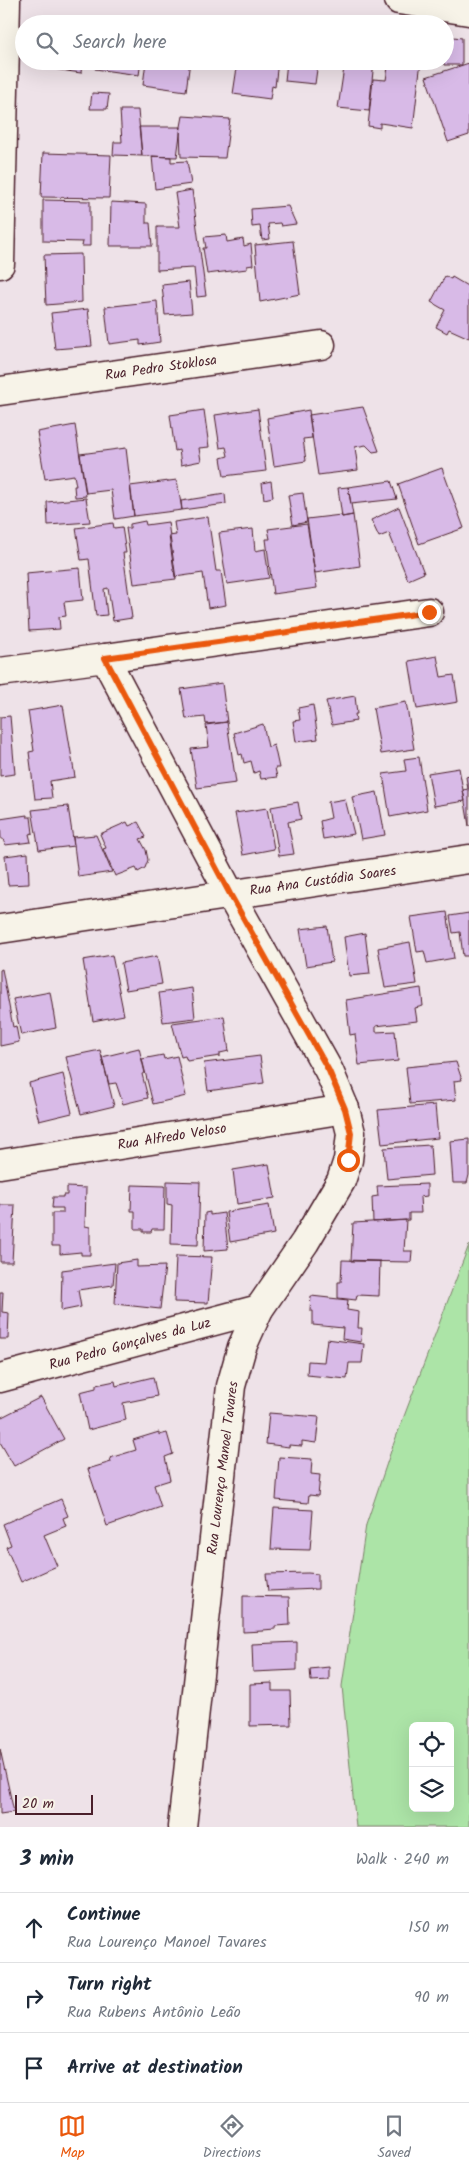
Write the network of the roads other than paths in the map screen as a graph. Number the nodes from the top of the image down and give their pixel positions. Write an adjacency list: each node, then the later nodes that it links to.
1 (6, 0): 4 (street)
2 (399, 0): 3 (street)
3 (469, 11)
4 (0, 264)
5 (321, 345): 6 (street, Rua Pedro Stoklosa)
6 (0, 391)
7 (429, 612): 8 (street)
8 (105, 658): 9 (street); 11 (street, Rua Lourenço Manoel Tavares)
9 (0, 672)
10 (469, 860): 11 (street, Rua Ana Custódia Soares)
11 (230, 894): 12 (street, Rua Ana Custódia Soares); 13 (street, Rua Lourenço Manoel Tavares)
12 (0, 929)
13 (345, 1109): 14 (street, Rua Alfredo Veloso); 15 (street, Rua Lourenço Manoel Tavares)
14 (0, 1164)
15 (259, 1309): 16 (street, Rua Pedro Gonçalves da Luz); 17 (street, Rua Lourenço Manoel Tavares)
16 (0, 1378)
17 (182, 1827)

